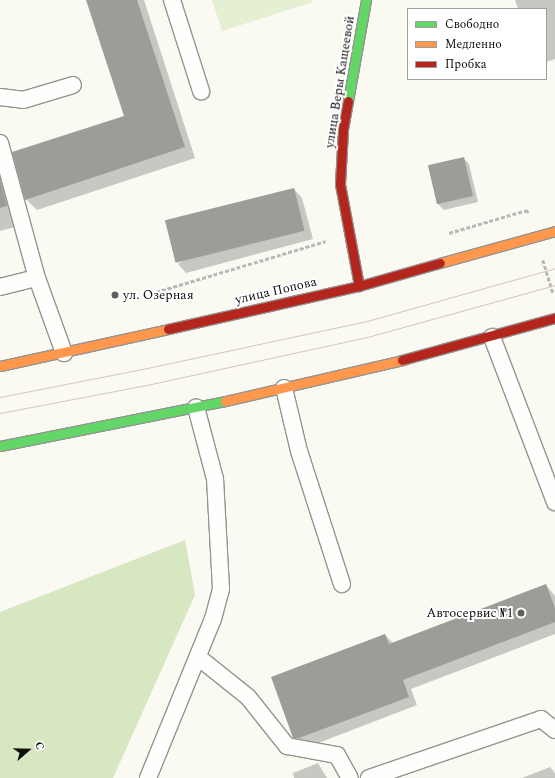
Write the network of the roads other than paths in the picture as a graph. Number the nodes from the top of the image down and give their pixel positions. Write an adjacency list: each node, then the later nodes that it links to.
1 (172, 0): 4 (lane)
2 (366, 0): 10 (main road, улица Веры Кащеевой)
3 (74, 86): 5 (lane)
4 (201, 91)
5 (0, 97)
6 (0, 143): 8 (lane)
7 (555, 231): 10 (main road, улица Попова)
8 (37, 278): 9 (lane); 13 (lane)
9 (0, 286)
10 (359, 286): 13 (main road, улица Попова)
11 (555, 318): 12 (main road)
12 (492, 337): 15 (main road); 18 (lane)
13 (64, 353): 14 (main road, улица Попова)
14 (0, 366)
15 (284, 388): 16 (main road); 19 (lane)
16 (196, 407): 17 (main road); 20 (lane)
17 (0, 446)
18 (555, 502)
19 (342, 584)
20 (198, 657): 22 (lane); 23 (lane)
21 (555, 730): 24 (lane)
22 (148, 778)
23 (350, 778)
24 (369, 778)

